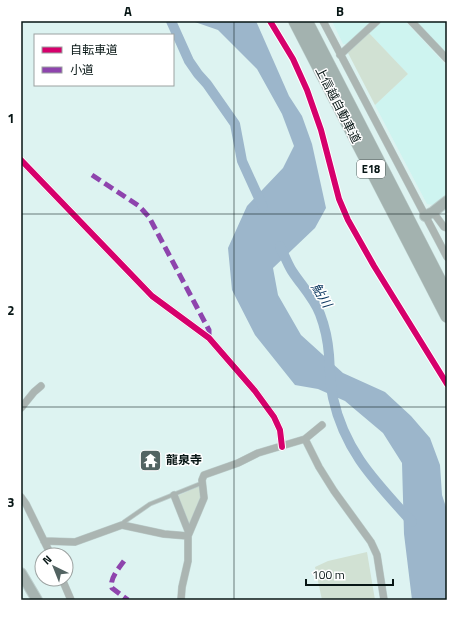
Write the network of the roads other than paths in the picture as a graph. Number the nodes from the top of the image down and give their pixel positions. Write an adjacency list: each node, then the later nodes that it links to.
1 (295, 21): 14 (highway, 上信越自動車道 / E18)
2 (306, 21): 13 (highway, 上信越自動車道 / E18)
3 (323, 21): 6 (street)
4 (377, 21): 6 (street)
5 (411, 21): 7 (street)
6 (340, 55): 10 (street)
7 (447, 60)
8 (21, 160): 19 (street)
9 (447, 201): 10 (street)
10 (429, 214): 11 (street); 12 (street)
11 (447, 228)
12 (447, 257)
13 (447, 295)
14 (447, 316)
15 (41, 386): 16 (street)
16 (21, 408)
17 (322, 425): 18 (street)
18 (305, 439): 19 (street); 32 (street)
19 (282, 447): 20 (street)
20 (202, 483): 21 (lane); 24 (street)
21 (174, 495): 23 (lane); 24 (street)
22 (21, 497): 25 (street)
23 (122, 525): 24 (street); 25 (street)
24 (188, 535): 31 (street)
25 (44, 541): 26 (street)
26 (47, 547)
27 (21, 574): 29 (street)
28 (66, 587): 30 (street)
29 (36, 600)
30 (72, 600)
31 (181, 600)
32 (384, 600)

